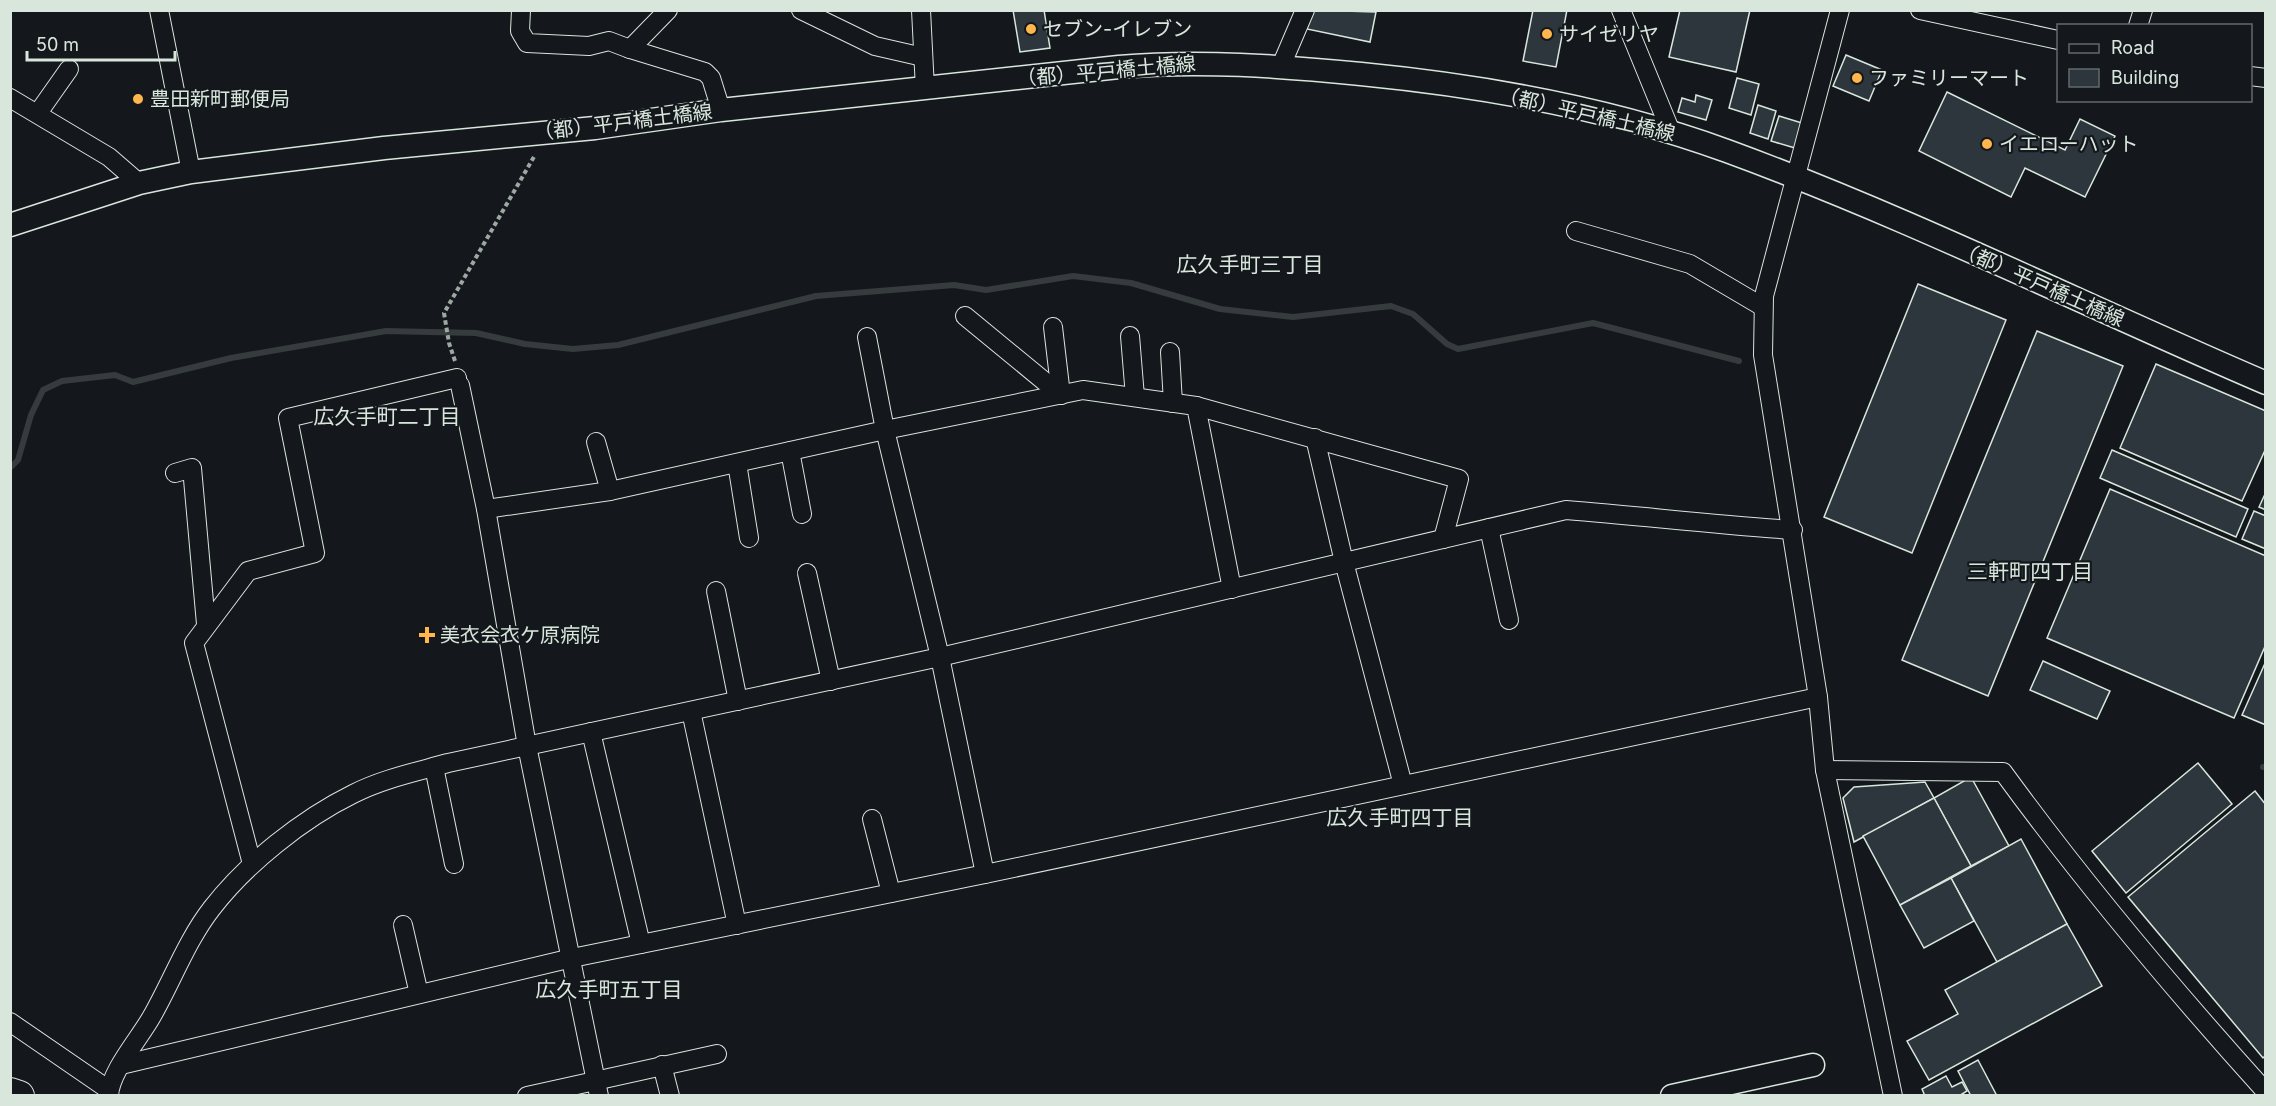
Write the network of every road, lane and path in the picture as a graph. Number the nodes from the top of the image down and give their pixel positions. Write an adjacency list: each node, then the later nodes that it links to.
1 (159, 10): 22 (street)
2 (521, 10): 12 (street)
3 (668, 10): 12 (street)
4 (801, 10): 13 (street)
5 (921, 10): 13 (street)
6 (1305, 10): 14 (street)
7 (1621, 10): 20 (street)
8 (1840, 10): 23 (street)
9 (1920, 10): 10 (street)
10 (1979, 17): 11 (street)
11 (2057, 40)
12 (630, 49): 18 (street)
13 (923, 57): 16 (street)
14 (1281, 66): 16 (street, （都）平戸橋土橋線); 20 (street, （都）平戸橋土橋線)
15 (69, 69): 19 (street)
16 (925, 89): 18 (street, （都）平戸橋土橋線)
17 (10, 98): 19 (street)
18 (721, 110): 21 (street, （都）平戸橋土橋線)
19 (38, 113): 24 (street)
20 (1671, 132): 23 (street, （都）平戸橋土橋線)
21 (547, 133): 22 (street, （都）平戸橋土橋線); 32 (path)
22 (191, 172): 24 (street, （都）平戸橋土橋線)
23 (1796, 178): 27 (street); 34 (street, （都）平戸橋土橋線)
24 (139, 183): 25 (street, （都）平戸橋土橋線)
25 (10, 225)
26 (1576, 231): 27 (street)
27 (1763, 307): 49 (street)
28 (965, 316): 35 (street)
29 (1053, 327): 35 (street)
30 (1130, 336): 36 (street)
31 (867, 337): 39 (street)
32 (448, 343)
33 (1170, 352): 37 (street)
34 (2265, 383)
35 (1060, 395): 36 (street); 39 (street)
36 (1135, 397): 37 (street)
37 (1173, 403): 38 (street)
38 (1196, 406): 40 (street); 54 (street)
39 (885, 430): 42 (street); 58 (street)
40 (1316, 438): 51 (street); 52 (street)
41 (596, 442): 45 (street)
42 (790, 451): 43 (street); 47 (street)
43 (737, 463): 45 (street); 50 (street)
44 (175, 473): 57 (street)
45 (610, 490): 46 (street)
46 (486, 509): 57 (street); 64 (street)
47 (802, 514)
48 (1489, 528): 49 (street); 51 (street); 56 (street)
49 (1793, 530): 60 (street)
50 (749, 538)
51 (1443, 539): 52 (street)
52 (1344, 562): 54 (street); 67 (street)
53 (807, 573): 59 (street)
54 (1232, 589): 58 (street)
55 (716, 591): 61 (street)
56 (1509, 620)
57 (206, 624): 69 (street)
58 (940, 657): 59 (street); 71 (street)
59 (831, 681): 61 (street)
60 (1818, 697): 66 (street); 67 (street)
61 (738, 701): 62 (street)
62 (691, 711): 63 (street); 74 (street)
63 (591, 732): 64 (street); 75 (street)
64 (527, 746): 65 (street); 76 (street)
65 (434, 767): 69 (street); 70 (street)
66 (1825, 770): 84 (street); 91 (street)
67 (1403, 785): 71 (street)
68 (872, 819): 72 (street)
69 (252, 864): 80 (street)
70 (454, 864)
71 (985, 874): 72 (street)
72 (891, 893): 74 (street)
73 (403, 925): 77 (street)
74 (737, 925): 75 (street)
75 (641, 944): 76 (street)
76 (572, 958): 77 (street); 83 (street)
77 (419, 994): 80 (street)
78 (10, 1022): 86 (street)
79 (717, 1054): 81 (street)
80 (121, 1065): 86 (street)
81 (662, 1065): 83 (street); 89 (street)
82 (1813, 1065): 90 (street)
83 (598, 1087): 88 (street)
84 (2265, 1092)
85 (10, 1093): 87 (highway)
86 (109, 1093)
87 (18, 1095)
88 (527, 1095)
89 (670, 1095)
90 (1672, 1095)
91 (1893, 1095)

